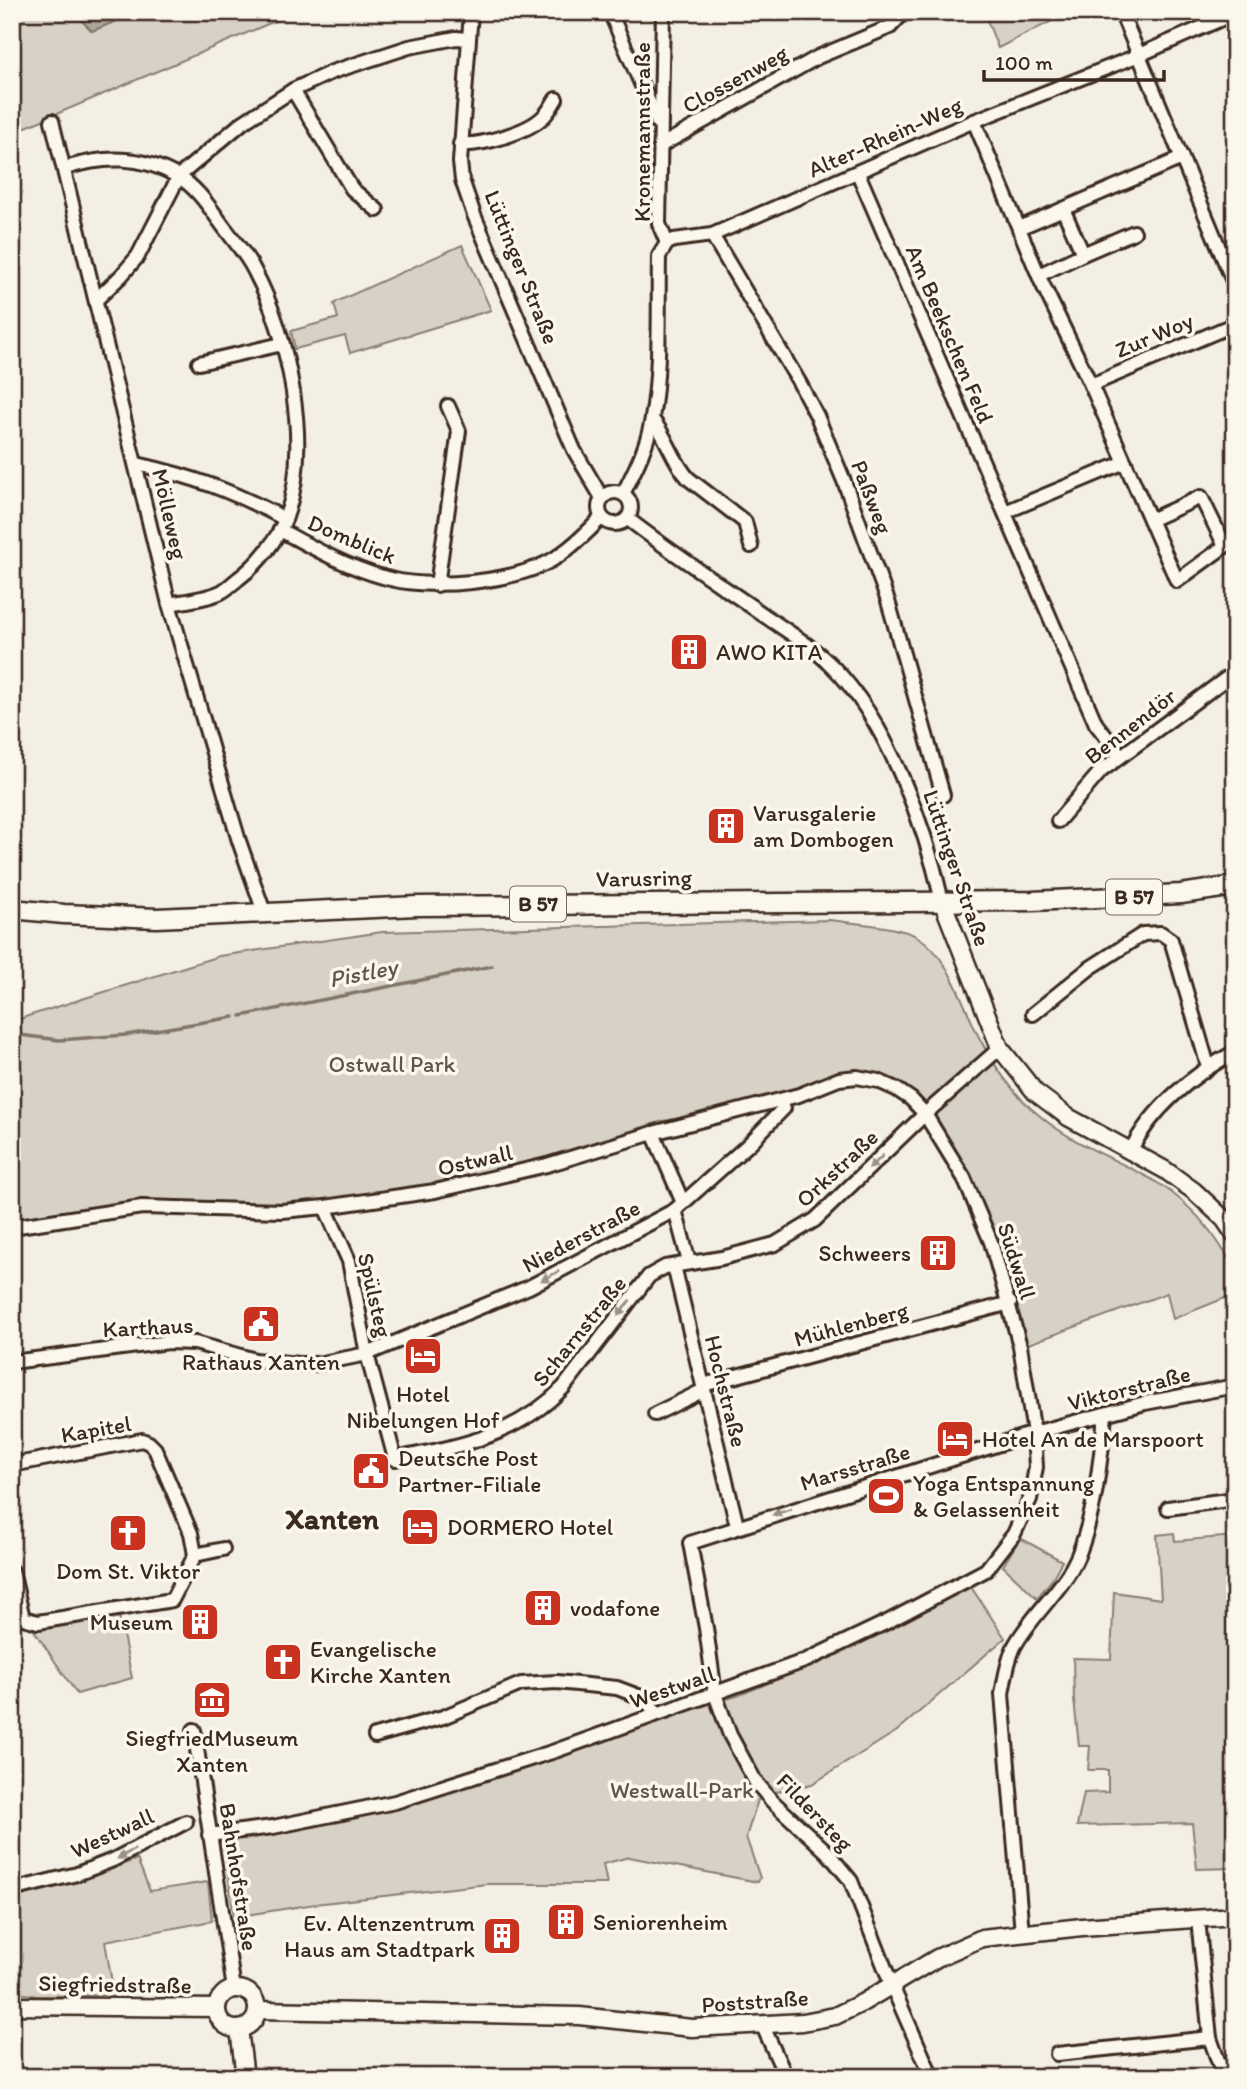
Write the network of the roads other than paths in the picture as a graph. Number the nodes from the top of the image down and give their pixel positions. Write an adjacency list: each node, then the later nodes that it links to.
1 (471, 12): 7 (street, Lüttinger Straße)
2 (610, 12): 13 (street)
3 (663, 12): 13 (street, Kronemannstraße)
4 (904, 12): 15 (street, Clossenweg)
5 (1121, 12): 8 (street)
6 (1235, 13): 8 (street, Alter-Rhein-Weg)
7 (468, 39): 9 (street); 14 (street, Lüttinger Straße)
8 (1139, 55): 12 (street, Alter-Rhein-Weg); 16 (street)
9 (293, 90): 19 (street); 21 (street)
10 (556, 99): 14 (street)
11 (52, 121): 17 (street, Mölleweg)
12 (974, 121): 18 (street, Alter-Rhein-Weg); 22 (street)
13 (660, 127): 15 (street, Kronemannstraße)
14 (460, 145): 40 (street, Lüttinger Straße)
15 (660, 146): 25 (street, Kronemannstraße)
16 (1182, 158): 20 (street); 28 (street)
17 (65, 167): 19 (street); 29 (street, Mölleweg)
18 (858, 173): 24 (street, Alter-Rhein-Weg); 41 (street, Am Beekschen Feld)
19 (179, 176): 29 (street); 32 (street)
20 (1063, 209): 22 (street); 26 (street)
21 (377, 210)
22 (1019, 228): 27 (street)
23 (1134, 232): 26 (street)
24 (712, 236): 25 (street, Alter-Rhein-Weg); 51 (street, Paßweg)
25 (667, 243): 36 (street, Kronemannstraße)
26 (1083, 254): 27 (street)
27 (1039, 275): 34 (street)
28 (1235, 286)
29 (96, 300): 38 (street, Mölleweg)
30 (1235, 312): 31 (street)
31 (1235, 324): 34 (street, Zur Woy)
32 (282, 344): 33 (street); 45 (street)
33 (199, 363)
34 (1091, 385): 37 (street)
35 (448, 406): 47 (street)
36 (652, 419): 39 (street, Kronemannstraße); 46 (street)
37 (1125, 462): 41 (street); 44 (street)
38 (137, 464): 45 (street, Domblick); 48 (street, Mölleweg)
39 (623, 494): 40 (street); 43 (street)
40 (602, 498): 42 (street)
41 (1004, 512): 50 (street, Am Beekschen Feld)
42 (601, 518): 43 (street); 47 (street, Domblick)
43 (628, 519): 54 (street, Lüttinger Straße)
44 (1150, 520): 44 (street)
45 (282, 524): 47 (street, Domblick); 48 (street)
46 (751, 546)
47 (437, 585)
48 (169, 604): 56 (street, Mölleweg)
49 (1235, 672): 50 (street, Bennendör)
50 (1121, 756): 52 (street, Bennendör)
51 (943, 795)
52 (1058, 821)
53 (1235, 886): 54 (main road, Varusring / B 57)
54 (942, 901): 56 (main road, Varusring / B 57); 58 (street, Lüttinger Straße)
55 (12, 909): 56 (main road, Varusring / B 57)
56 (264, 912)
57 (1033, 1014): 60 (street)
58 (1000, 1048): 62 (street, Orkstraße); 64 (street, Lüttinger Straße)
59 (1235, 1052): 60 (street)
60 (1208, 1066): 64 (street)
61 (784, 1108): 65 (street, Niederstraße)
62 (925, 1114): 63 (street, Ostwall); 69 (street, Orkstraße, one-way to 69); 71 (street, Südwall)
63 (653, 1133): 65 (street); 66 (street, Ostwall)
64 (1130, 1152): 68 (street, Lüttinger Straße)
65 (679, 1206): 69 (street); 72 (street, Niederstraße, one-way to 72)
66 (326, 1207): 67 (street, Ostwall); 72 (street, Spülsteg)
67 (12, 1227)
68 (1235, 1235)
69 (689, 1262): 70 (street, Orkstraße)
70 (674, 1266): 75 (street, Hochstraße); 79 (street, Scharnstraße, one-way to 79)
71 (1010, 1303): 75 (street, Mühlenberg); 78 (street, Südwall)
72 (368, 1354): 73 (street, Karthaus); 79 (street, Spülsteg)
73 (12, 1362)
74 (1235, 1386): 77 (street, Viktorstraße)
75 (704, 1387): 76 (street, Mühlenberg); 83 (street, Hochstraße)
76 (655, 1414)
77 (1105, 1415): 78 (street, Viktorstraße); 97 (street)
78 (1034, 1433): 83 (street, Marsstraße, one-way to 83); 88 (street, Westwall)
79 (395, 1459)
80 (12, 1465): 86 (street, Kapitel)
81 (1235, 1499): 82 (street)
82 (1168, 1508)
83 (737, 1526): 84 (street, Marsstraße)
84 (690, 1543): 88 (street, Fildersteg)
85 (223, 1549): 86 (street)
86 (195, 1555): 87 (street)
87 (12, 1571)
88 (715, 1694): 89 (street, Westwall); 98 (street, Fildersteg)
89 (658, 1713): 91 (street); 93 (street, Westwall)
90 (194, 1730): 92 (street, Bahnhofstraße)
91 (375, 1736)
92 (196, 1820): 93 (street, Bahnhofstraße); 94 (street, Westwall, one-way to 94)
93 (209, 1835): 99 (street, Bahnhofstraße)
94 (12, 1890)
95 (1235, 1916): 96 (street, Poststraße)
96 (1198, 1919): 97 (street, Poststraße); 105 (street)
97 (1022, 1933): 98 (street, Poststraße)
98 (892, 1986): 103 (street, Poststraße); 109 (street, Fildersteg)
99 (234, 1989): 101 (street); 102 (street)
100 (12, 2006): 101 (street, Siegfriedstraße)
101 (217, 2008): 104 (street)
102 (257, 2010): 103 (street, Poststraße); 104 (street)
103 (762, 2024): 108 (street)
104 (239, 2029): 107 (street)
105 (1210, 2038): 106 (street); 110 (street)
106 (1057, 2054)
107 (245, 2077)
108 (786, 2077)
109 (932, 2077)
110 (1224, 2077)

